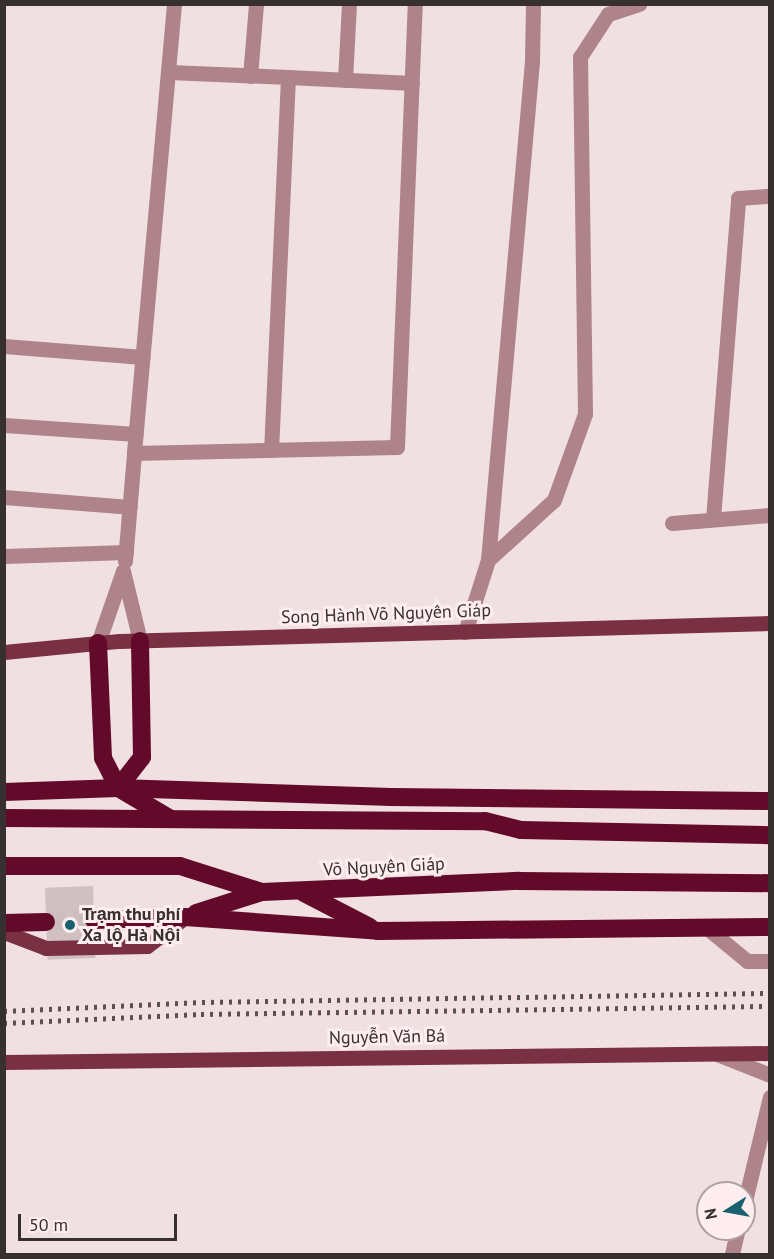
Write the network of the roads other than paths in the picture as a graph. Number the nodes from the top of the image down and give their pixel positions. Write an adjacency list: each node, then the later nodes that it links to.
1 (174, 4): 7 (street)
2 (256, 4): 8 (street)
3 (349, 4): 10 (street)
4 (415, 4): 11 (street)
5 (533, 4): 26 (street)
6 (639, 4): 26 (street)
7 (169, 72): 8 (street); 14 (street)
8 (250, 76): 9 (street)
9 (288, 77): 10 (street); 17 (street)
10 (345, 80): 11 (street)
11 (412, 83): 17 (street)
12 (770, 196): 22 (street)
13 (4, 346): 14 (street)
14 (144, 357): 16 (street)
15 (4, 425): 16 (street)
16 (136, 434): 18 (street)
17 (271, 450): 18 (street)
18 (135, 453): 20 (street)
19 (4, 497): 20 (street)
20 (130, 507): 24 (street)
21 (770, 515): 22 (street)
22 (713, 519): 23 (street)
23 (672, 523)
24 (126, 552): 25 (street); 27 (street)
25 (4, 556)
26 (488, 560): 29 (street)
27 (123, 571): 30 (street); 31 (street)
28 (770, 623): 29 (main road, Song Hành Võ Nguyên Giáp)
29 (465, 632): 30 (main road, Song Hành Võ Nguyên Giáp)
30 (140, 641): 31 (main road, Song Hành Võ Nguyên Giáp); 33 (highway)
31 (98, 643): 32 (main road, Song Hành Võ Nguyên Giáp); 33 (highway)
32 (4, 652)
33 (118, 788): 34 (highway); 35 (highway); 38 (highway); 40 (highway)
34 (4, 792)
35 (392, 797): 36 (highway); 42 (highway)
36 (521, 799): 37 (highway); 41 (highway)
37 (770, 801)
38 (66, 817): 39 (highway); 40 (highway)
39 (4, 818)
40 (171, 819): 42 (highway)
41 (485, 822): 42 (highway); 43 (highway)
42 (418, 823)
43 (770, 835)
44 (4, 866): 46 (highway, Võ Nguyên Giáp)
45 (770, 883): 47 (highway, Võ Nguyên Giáp)
46 (262, 892): 47 (highway, Võ Nguyên Giáp); 48 (highway)
47 (302, 892): 54 (highway)
48 (185, 917): 49 (highway); 54 (highway); 55 (main road)
49 (94, 920)
50 (46, 922): 51 (highway)
51 (4, 924)
52 (770, 927): 53 (highway)
53 (707, 928): 54 (highway); 56 (street)
54 (378, 931)
55 (4, 932)
56 (770, 961)
57 (715, 1053): 58 (main road, Nguyễn Văn Bá); 59 (main road, Nguyễn Văn Bá); 60 (street)
58 (770, 1053)
59 (4, 1062)
60 (770, 1075)
61 (770, 1097): 62 (street)
62 (750, 1181)

